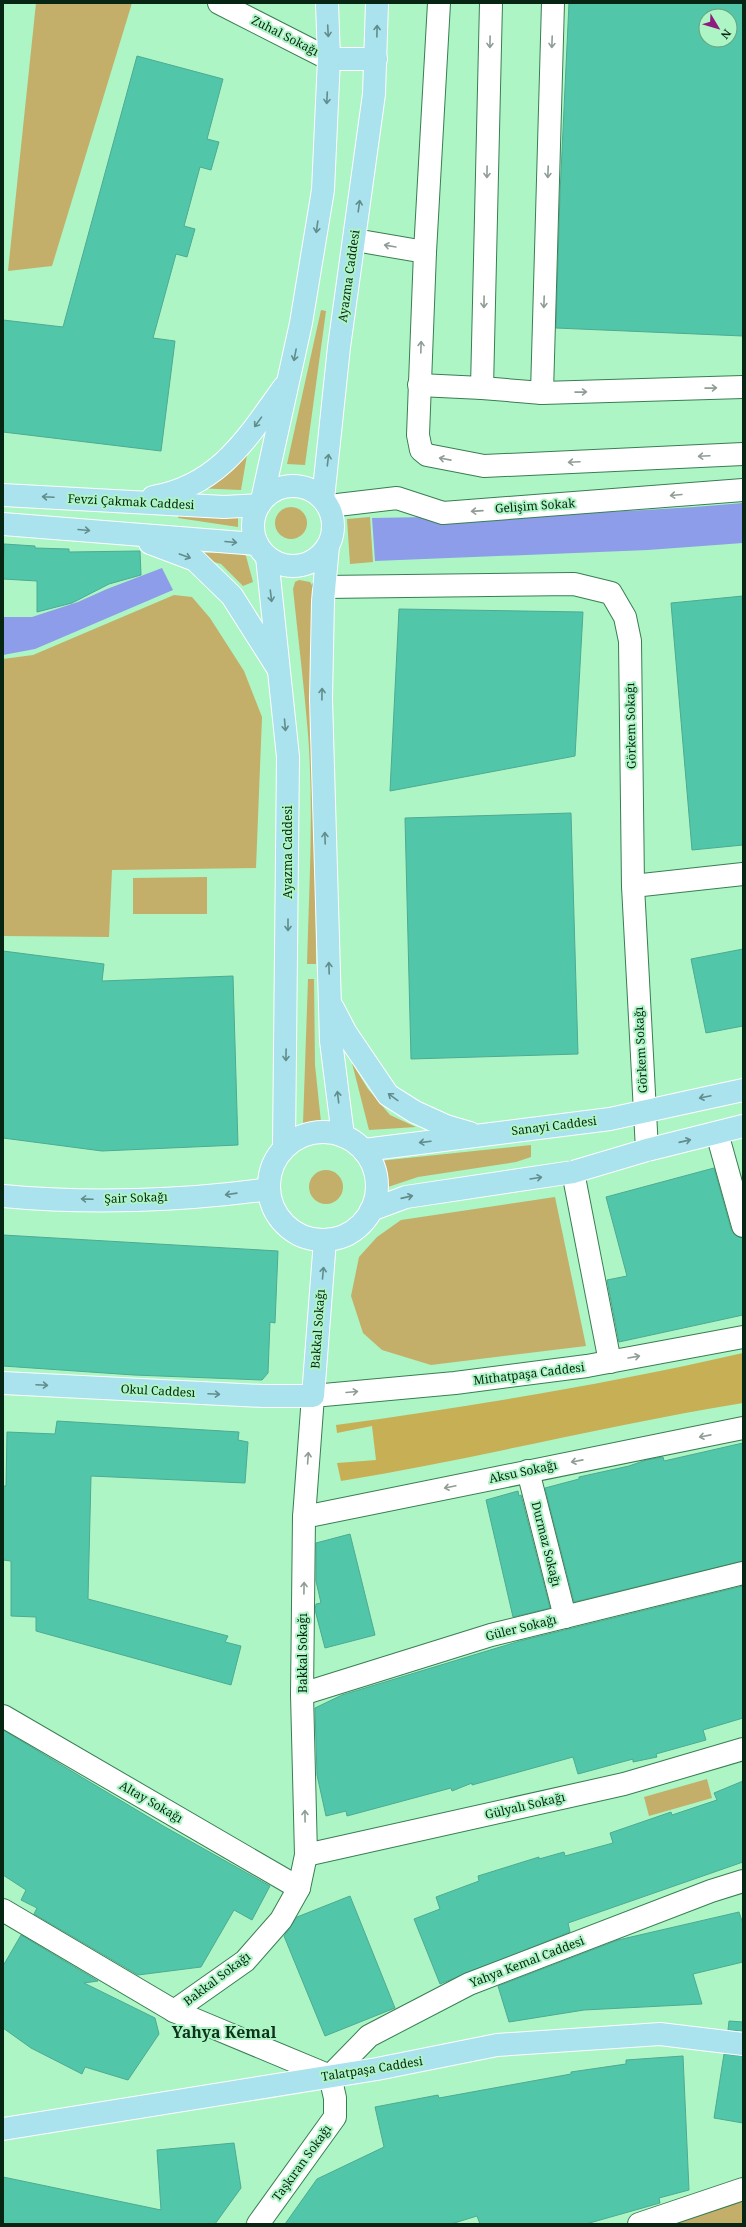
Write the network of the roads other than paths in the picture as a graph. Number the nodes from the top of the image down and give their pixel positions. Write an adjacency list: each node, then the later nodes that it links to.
1 (219, 3): 7 (street, Zuhal Sokağı)
2 (327, 3): 7 (main road, one-way to 7)
3 (377, 3): 8 (main road, Ayazma Caddesi, one-way to 3)
4 (439, 3): 10 (street)
5 (491, 3): 13 (street, one-way to 13)
6 (553, 3): 15 (street, one-way to 15)
7 (329, 59): 8 (main road); 11 (main road, one-way to 11)
8 (376, 59): 9 (main road, Ayazma Caddesi, one-way to 8)
9 (355, 240): 10 (street, one-way to 9); 21 (main road, Ayazma Caddesi, one-way to 9)
10 (425, 252): 12 (street, one-way to 10)
11 (290, 380): 19 (main road, one-way to 19); 20 (main road)
12 (420, 385): 13 (street); 16 (street, one-way to 12)
13 (482, 388): 15 (street)
14 (743, 388): 15 (street, one-way to 14)
15 (542, 393)
16 (743, 454)
17 (743, 490): 21 (street, Gelişim Sokak, one-way to 21)
18 (3, 495): 19 (main road, Fevzi Çakmak Caddesi, one-way to 18)
19 (129, 501): 20 (main road, Fevzi Çakmak Caddesi)
20 (260, 502): 21 (main road); 25 (main road)
21 (326, 503): 24 (main road, Ayazma Caddesi)
22 (3, 524): 23 (main road, one-way to 23)
23 (122, 533): 25 (main road, one-way to 25); 27 (main road, one-way to 27)
24 (328, 546): 25 (main road, Ayazma Caddesi); 26 (main road, Ayazma Caddesi)
25 (262, 551): 27 (main road, Ayazma Caddesi, one-way to 27)
26 (324, 587): 29 (street, Görkem Sokağı); 30 (main road, Ayazma Caddesi, one-way to 26)
27 (280, 672): 37 (main road, Ayazma Caddesi, one-way to 37)
28 (743, 874): 29 (street)
29 (633, 886): 32 (street, Görkem Sokağı)
30 (330, 1002): 35 (main road, one-way to 30); 36 (main road, Ayazma Caddesi, one-way to 30)
31 (743, 1090): 32 (main road, Sanayi Caddesi, one-way to 32)
32 (644, 1111): 35 (main road, Sanayi Caddesi); 39 (street, Görkem Sokağı)
33 (743, 1126): 34 (main road)
34 (717, 1133): 39 (main road, one-way to 34); 44 (street)
35 (479, 1135): 38 (main road, Sanayi Caddesi, one-way to 38)
36 (343, 1136): 37 (main road); 38 (main road)
37 (284, 1148): 41 (main road)
38 (364, 1150): 43 (main road)
39 (647, 1150): 40 (main road)
40 (573, 1172): 43 (main road, one-way to 40); 47 (street)
41 (269, 1189): 42 (main road, Şair Sokağı, one-way to 42); 45 (main road)
42 (3, 1196)
43 (371, 1210): 45 (main road)
44 (743, 1226)
45 (326, 1240): 49 (main road, Bakkal Sokağı, one-way to 45)
46 (743, 1337): 47 (street, Mithatpaşa Caddesi, one-way to 46)
47 (610, 1362): 49 (street, Mithatpaşa Caddesi, one-way to 47)
48 (3, 1383): 49 (main road, Okul Caddesı, one-way to 49)
49 (313, 1396): 52 (street, Bakkal Sokağı, one-way to 49)
50 (743, 1428): 51 (street, Aksu Sokağı, one-way to 51)
51 (528, 1471): 52 (street, Aksu Sokağı, one-way to 52); 54 (street, Durmaz Sokağı)
52 (304, 1517): 55 (street, Bakkal Sokağı, one-way to 52)
53 (743, 1573): 54 (street, Güler Sokağı)
54 (565, 1617): 55 (street, Güler Sokağı)
55 (302, 1694): 58 (street, Bakkal Sokağı, one-way to 55)
56 (3, 1716): 60 (street, Altay Sokağı)
57 (743, 1749): 58 (street, Gülyalı Sokağı)
58 (306, 1855): 60 (street, Bakkal Sokağı)
59 (743, 1881): 64 (street, Yahya Kemal Caddesi)
60 (299, 1888): 62 (street, Bakkal Sokağı)
61 (3, 1910): 62 (street)
62 (174, 2011): 64 (street)
63 (743, 2044): 64 (main road, Talatpaşa Caddesi)
64 (330, 2076): 65 (main road, Talatpaşa Caddesi); 67 (street, Taşkıran Sokağı)
65 (3, 2129)
66 (743, 2189): 68 (street)
67 (258, 2224)
68 (639, 2224)

